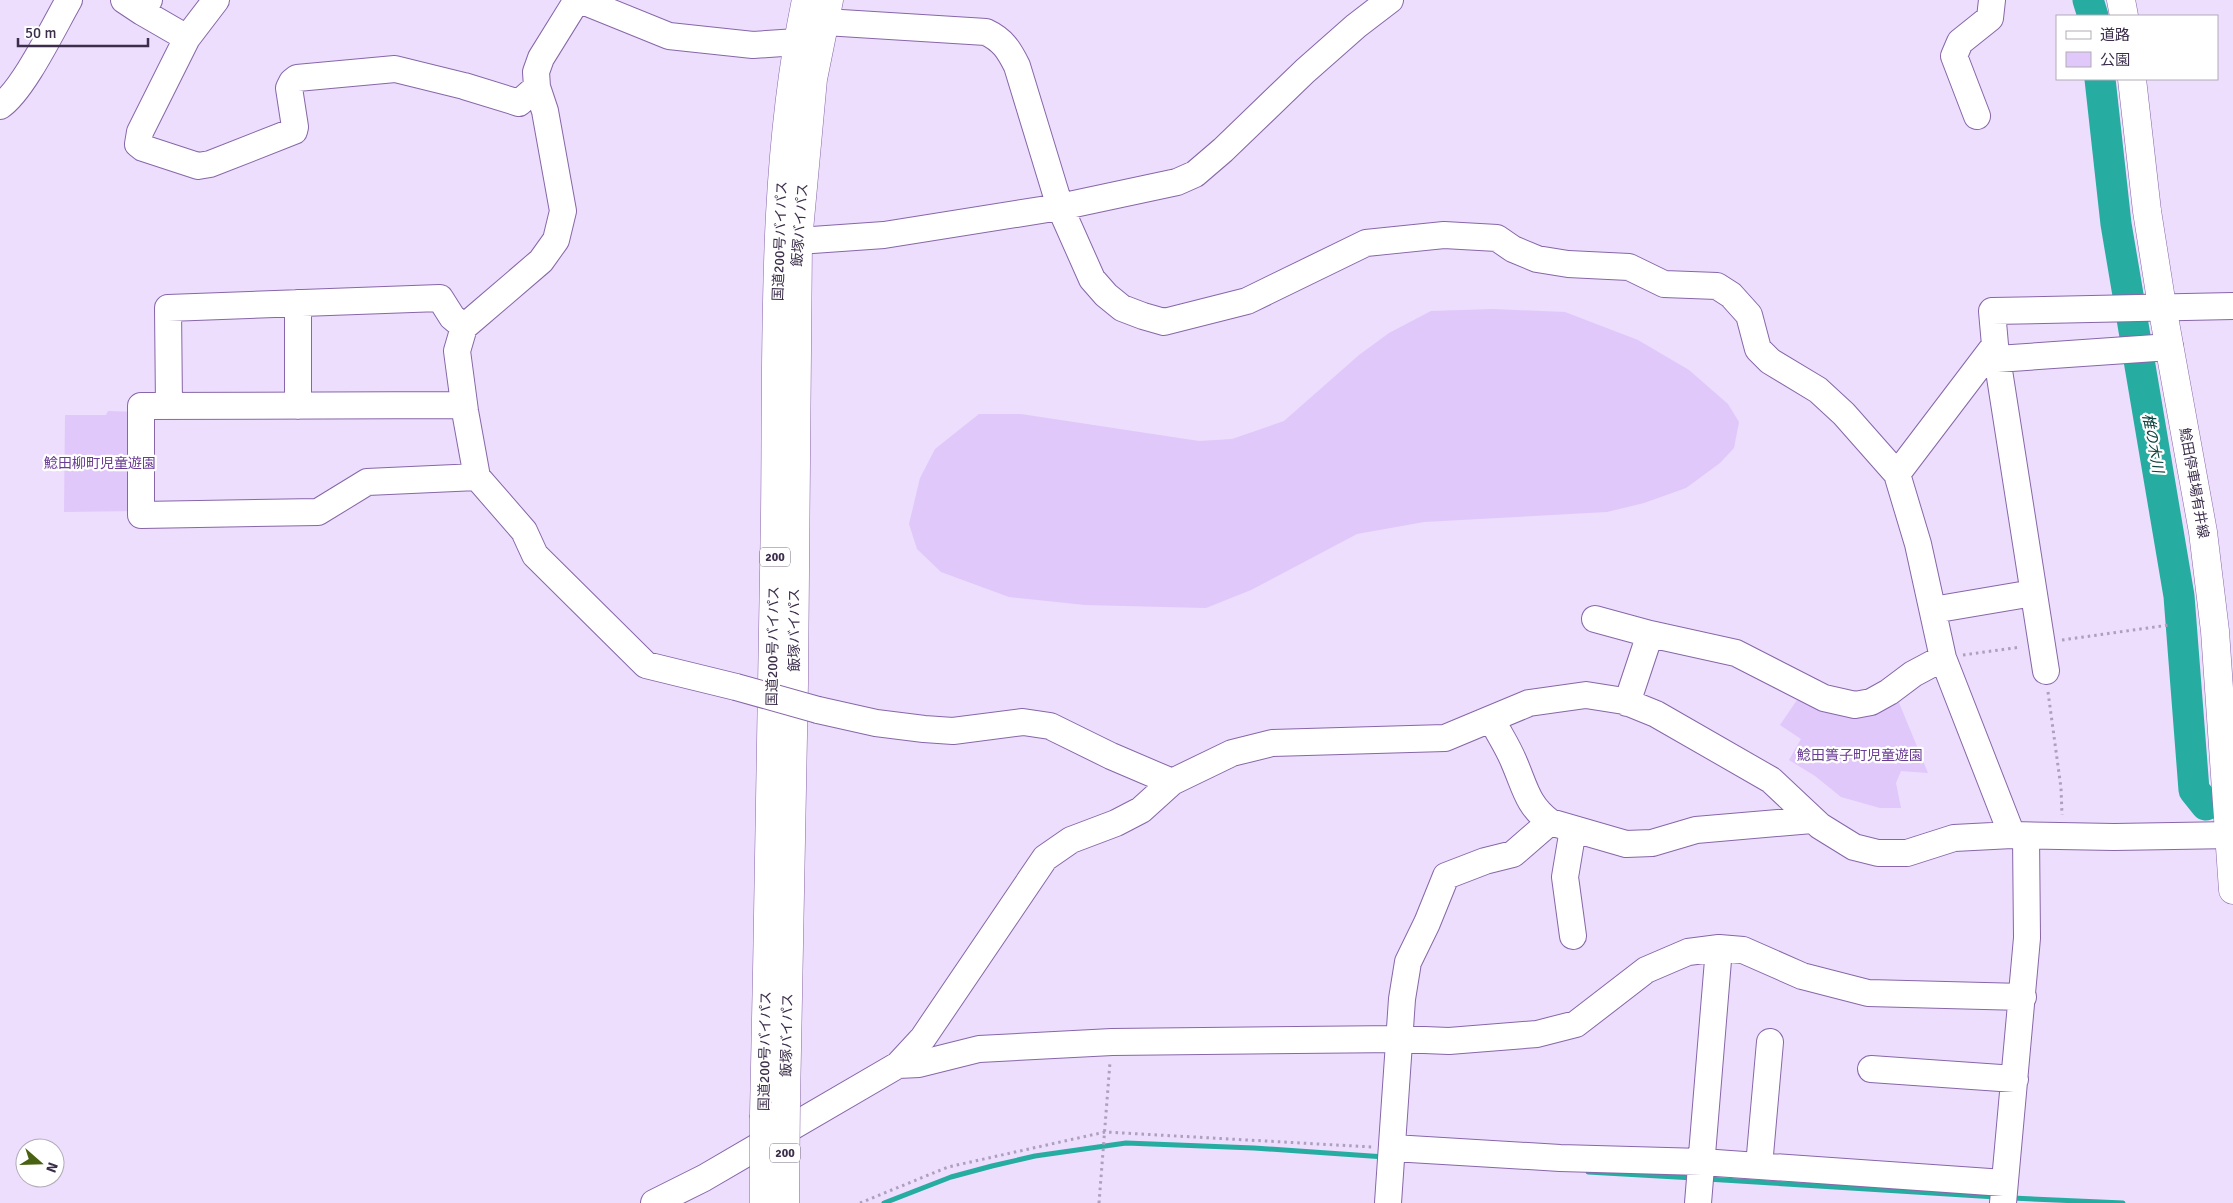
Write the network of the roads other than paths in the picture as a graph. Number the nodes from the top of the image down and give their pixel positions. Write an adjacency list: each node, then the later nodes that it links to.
1 (69, 0): 15 (street)
2 (216, 0): 11 (street)
3 (578, 0): 12 (street); 14 (street)
4 (806, 0): 12 (main road, 国道200号バイパス / 200)
5 (1390, 0): 17 (street)
6 (1992, 0): 16 (street)
7 (2121, 0): 10 (main road)
8 (138, 4): 11 (street)
9 (827, 11): 12 (street); 17 (street); 18 (main road, 飯塚バイパス / 200)
10 (2124, 15)
11 (187, 38): 14 (street)
12 (797, 42): 52 (main road, 国道200号バイパス / 200)
13 (2132, 80): 20 (main road, 鯰田停車場有井線)
14 (537, 88): 22 (street)
15 (0, 106)
16 (1977, 116)
17 (1060, 207): 18 (street); 28 (street)
18 (798, 241): 52 (main road, 飯塚バイパス / 200)
19 (298, 303): 22 (street); 26 (street); 27 (street)
20 (2162, 306): 21 (street); 23 (main road, 鯰田停車場有井線); 24 (street)
21 (2233, 306)
22 (464, 327): 25 (street)
23 (2170, 347): 24 (street); 41 (main road, 鯰田停車場有井線)
24 (1996, 352): 28 (street); 30 (street)
25 (464, 405): 27 (street); 29 (street)
26 (169, 406): 27 (street); 29 (street)
27 (298, 406)
28 (1897, 474): 31 (street)
29 (477, 477): 38 (street, bridge)
30 (2033, 593): 31 (street); 35 (street)
31 (1932, 610): 34 (street)
32 (1595, 619): 33 (street)
33 (1650, 634): 34 (street); 36 (street)
34 (1943, 658): 42 (street)
35 (2046, 671)
36 (1627, 703): 37 (street); 39 (street)
37 (1492, 720): 38 (street); 40 (street)
38 (1172, 782): 49 (street)
39 (1812, 820): 40 (street); 42 (street)
40 (1562, 826): 44 (street); 47 (street)
41 (2231, 835): 42 (street); 43 (main road, 鯰田停車場有井線)
42 (2019, 836): 46 (street)
43 (2233, 890)
44 (1573, 936)
45 (1719, 948): 46 (street); 47 (street); 54 (street)
46 (2023, 997): 51 (street)
47 (1399, 1039): 49 (street); 53 (street)
48 (1770, 1042): 55 (street)
49 (898, 1065): 57 (street)
50 (1871, 1069): 51 (street)
51 (2014, 1079): 56 (street)
52 (775, 1109): 58 (main road, 国道200号バイパス / 200, bridge); 59 (main road, 飯塚バイパス / 200, bridge)
53 (1393, 1148): 54 (street); 60 (street)
54 (1702, 1162): 55 (street); 61 (street)
55 (1759, 1166): 56 (street)
56 (2003, 1193)
57 (654, 1203)
58 (764, 1203)
59 (785, 1203)
60 (1388, 1203)
61 (1698, 1203)

